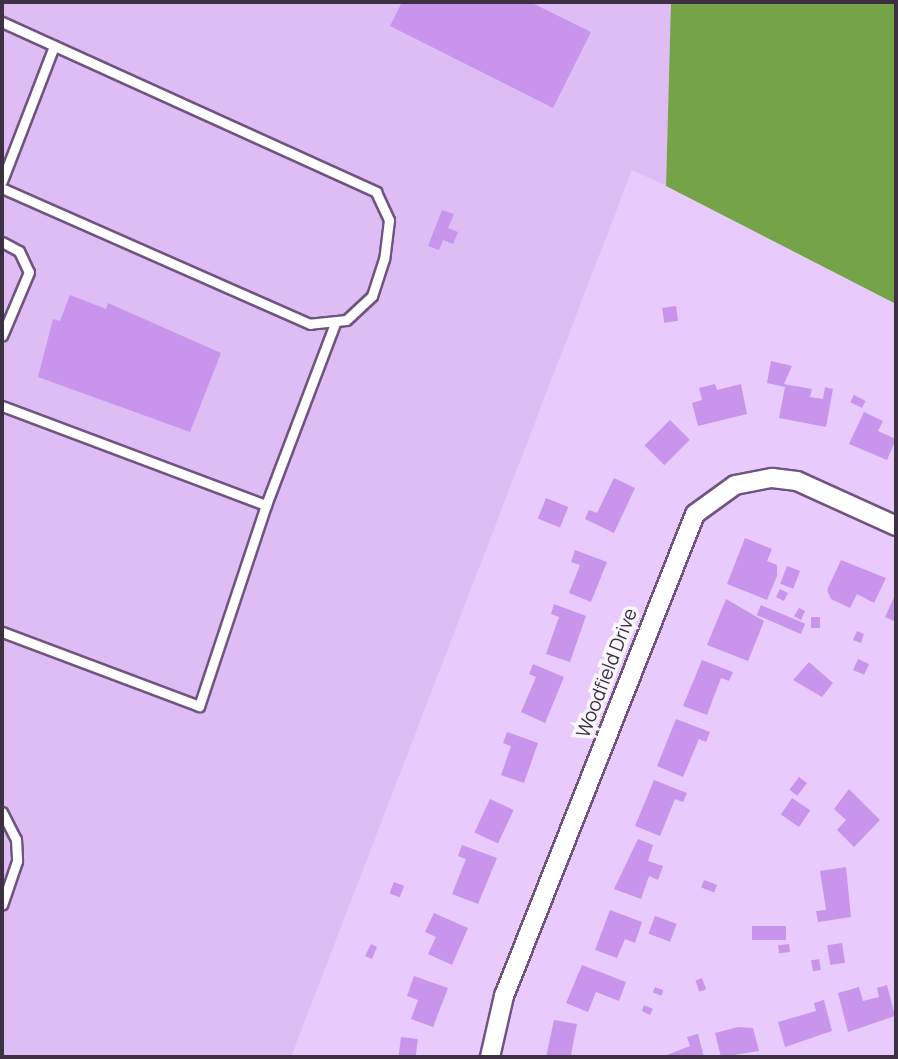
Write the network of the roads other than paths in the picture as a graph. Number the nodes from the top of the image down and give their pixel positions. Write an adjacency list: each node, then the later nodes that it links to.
1 (2, 22): 2 (lane)
2 (54, 46): 3 (lane); 6 (lane)
3 (2, 181)
4 (2, 188): 6 (lane)
5 (2, 242): 7 (lane)
6 (335, 323): 9 (lane)
7 (2, 336)
8 (2, 406): 9 (lane)
9 (266, 505): 11 (lane)
10 (896, 526): 14 (street, Woodfield Drive)
11 (2, 632)
12 (2, 812): 13 (lane)
13 (2, 905)
14 (490, 1057)

